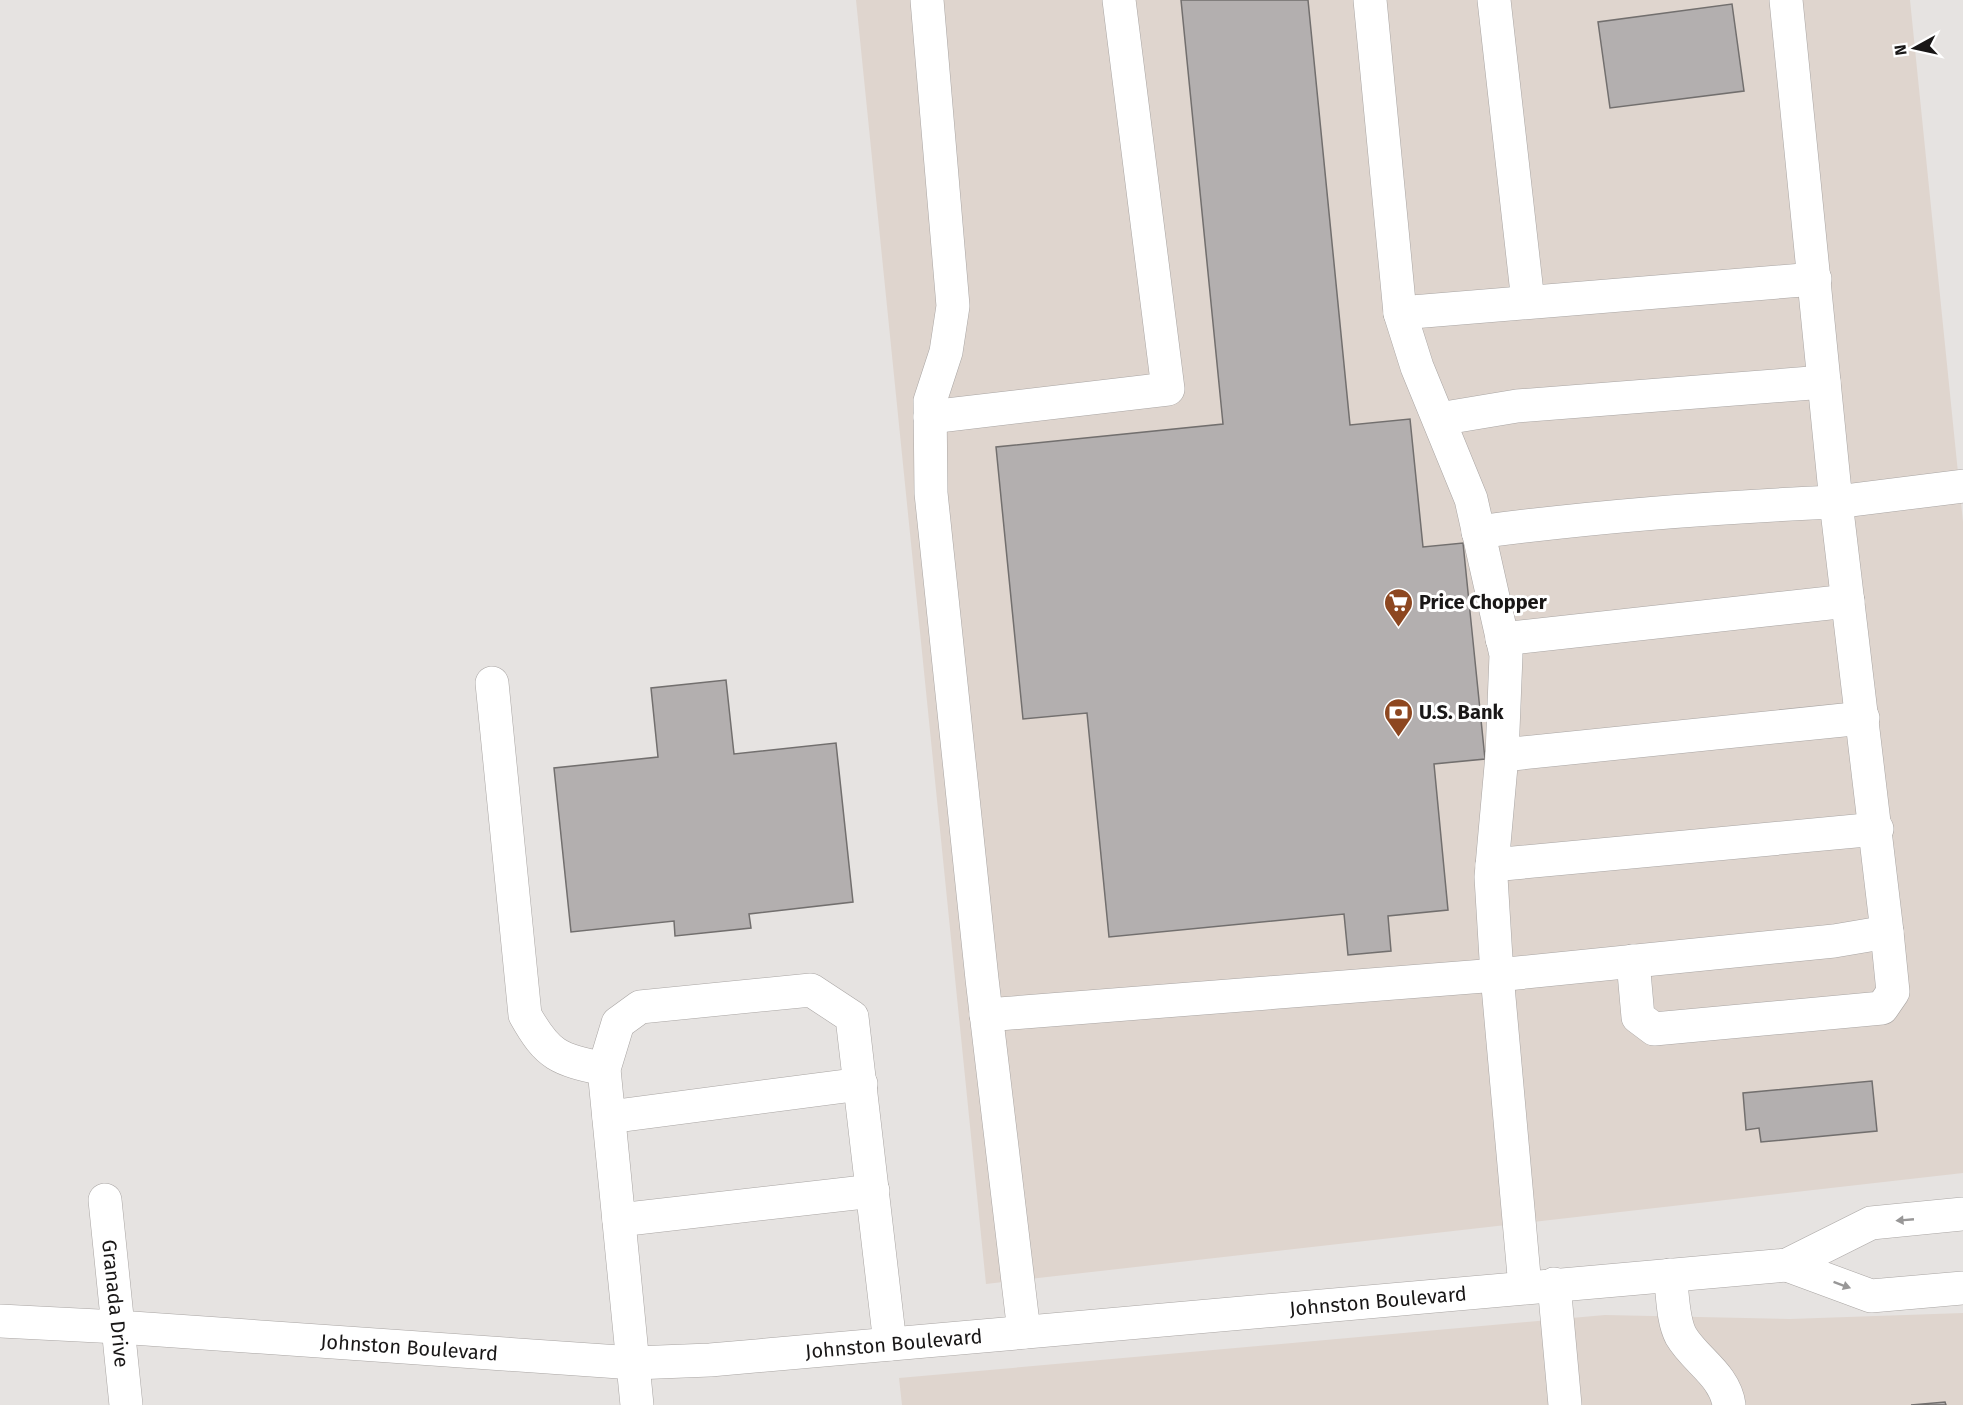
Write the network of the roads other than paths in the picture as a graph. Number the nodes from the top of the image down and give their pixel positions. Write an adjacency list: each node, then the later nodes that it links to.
1 (927, 0): 10 (street)
2 (1119, 0): 10 (street)
3 (1370, 0): 8 (street)
4 (1494, 0): 7 (street)
5 (1786, 0): 6 (street)
6 (1815, 279): 7 (street); 9 (street)
7 (1528, 302): 8 (street)
8 (1400, 313): 11 (street)
9 (1824, 382): 11 (street); 13 (street)
10 (930, 417): 25 (street)
11 (1439, 419): 14 (street)
12 (1963, 486): 13 (street)
13 (1836, 502): 14 (street); 15 (street)
14 (1478, 532): 16 (street)
15 (1848, 601): 16 (street); 18 (street)
16 (1502, 639): 19 (street)
17 (492, 683): 26 (street)
18 (1863, 718): 19 (street); 20 (street)
19 (1502, 754): 21 (street)
20 (1877, 829): 21 (street); 22 (street)
21 (1492, 865): 24 (street)
22 (1887, 932): 23 (street); 23 (street)
23 (1633, 961): 24 (street)
24 (1497, 975): 25 (street); 35 (street)
25 (986, 1015): 39 (street)
26 (604, 1070): 27 (street); 28 (street)
27 (861, 1084): 28 (street); 29 (street)
28 (609, 1117): 32 (street)
29 (873, 1191): 32 (street); 40 (street)
30 (105, 1200): 38 (street, Granada Drive)
31 (1963, 1214): 33 (street, Johnston Boulevard, one-way to 33)
32 (619, 1220): 41 (street)
33 (1787, 1265): 34 (street, Johnston Boulevard); 36 (street, Johnston Boulevard, one-way to 36)
34 (1670, 1275): 35 (street, Johnston Boulevard); 45 (street)
35 (1540, 1286): 39 (street, Johnston Boulevard); 44 (street)
36 (1963, 1288)
37 (0, 1321): 38 (street, Johnston Boulevard)
38 (118, 1327): 41 (street, Johnston Boulevard); 42 (street, Granada Drive)
39 (1024, 1332): 40 (street, Johnston Boulevard)
40 (890, 1344): 41 (street, Johnston Boulevard)
41 (634, 1363): 43 (street)
42 (126, 1405)
43 (637, 1405)
44 (1565, 1405)
45 (1729, 1405)

